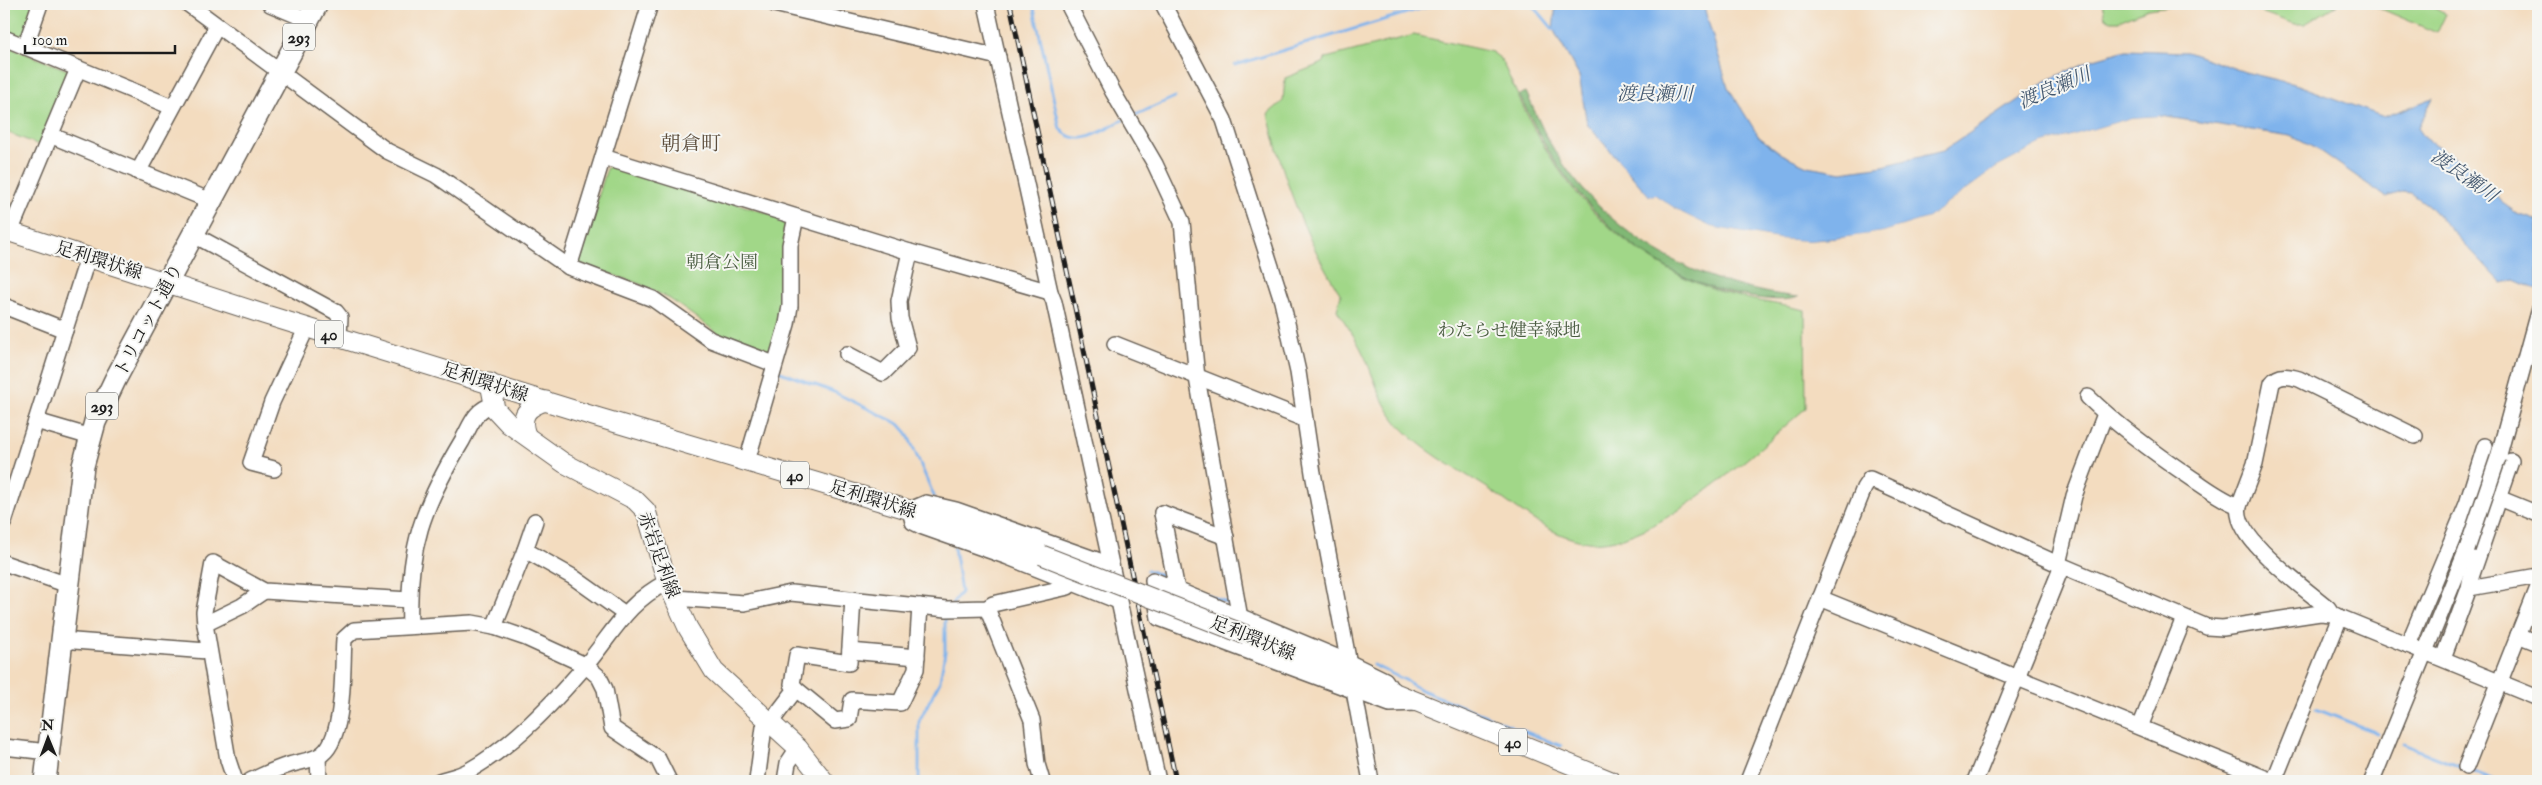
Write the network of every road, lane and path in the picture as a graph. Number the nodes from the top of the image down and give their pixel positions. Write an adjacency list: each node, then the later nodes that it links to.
1 (40, 4): 12 (street)
2 (188, 4): 10 (street)
3 (270, 4): 9 (street)
4 (650, 4): 18 (street)
5 (774, 4): 13 (street)
6 (986, 4): 13 (street)
7 (1068, 4): 37 (street)
8 (1163, 4): 43 (street)
9 (312, 12): 15 (highway, トリコット通り / 293)
10 (218, 26): 15 (street); 16 (street)
11 (4, 38): 12 (street)
12 (25, 47): 14 (street)
13 (998, 57): 28 (street)
14 (78, 68): 16 (street); 17 (street)
15 (281, 70): 20 (highway, トリコット通り / 293); 26 (street)
16 (172, 107): 19 (street)
17 (50, 135): 19 (street); 22 (street)
18 (603, 157): 21 (street); 26 (street)
19 (138, 172): 20 (street)
20 (211, 201): 23 (highway, トリコット通り / 293)
21 (796, 217): 24 (street); 36 (street)
22 (7, 231): 25 (main road, 足利環状線 / 40)
23 (194, 234): 27 (highway, トリコット通り / 293); 33 (street)
24 (910, 252): 28 (street); 35 (street)
25 (88, 257): 27 (main road, 足利環状線 / 40); 32 (street)
26 (569, 267): 36 (street)
27 (169, 282): 31 (main road, 足利環状線 / 40); 47 (highway, トリコット通り / 293)
28 (1050, 292): 62 (street)
29 (4, 306): 32 (street)
30 (2538, 312): 49 (street)
31 (307, 327): 33 (main road, 足利環状線 / 40); 51 (street)
32 (65, 330): 44 (street)
33 (339, 337): 38 (main road, 足利環状線 / 40)
34 (1116, 344): 37 (street)
35 (846, 354)
36 (774, 364): 50 (street)
37 (1197, 378): 43 (street); 59 (street)
38 (490, 383): 40 (main road, 足利環状線 / 40); 41 (main road)
39 (2088, 397): 42 (street)
40 (546, 401): 45 (main road); 50 (main road, 足利環状線 / 40)
41 (494, 405): 45 (main road, 赤岩足利線); 74 (street)
42 (2105, 414): 54 (street); 63 (street)
43 (1304, 419): 95 (street)
44 (36, 421): 47 (street); 58 (street)
45 (526, 436): 69 (main road, 赤岩足利線)
46 (2415, 436): 54 (street)
47 (90, 437): 67 (highway, トリコット通り / 293)
48 (2485, 446): 52 (street)
49 (2504, 460): 53 (street); 91 (street, bridge)
50 (747, 461): 55 (main road, 足利環状線 / 40)
51 (274, 469)
52 (2472, 487): 53 (street); 88 (street)
53 (2499, 498): 56 (street); 68 (street)
54 (2239, 506): 79 (street)
55 (910, 510): 62 (street); 65 (street); 83 (main road, 足利環状線 / 40, bridge)
56 (2538, 514)
57 (535, 521): 60 (street)
58 (4, 522)
59 (1226, 537): 70 (street); 83 (street)
60 (525, 550): 78 (street); 84 (street)
61 (4, 563): 67 (street)
62 (1112, 565): 75 (street)
63 (2060, 565): 72 (street); 80 (street); 96 (street)
64 (2538, 576): 68 (street)
65 (1073, 581): 75 (street); 77 (street)
66 (2538, 584): 85 (street)
67 (68, 585): 86 (highway, トリコット通り / 293)
68 (2469, 588): 93 (street)
69 (671, 590): 73 (street); 78 (street); 101 (main road, 赤岩足利線)
70 (1177, 590): 83 (street); 95 (street)
71 (264, 591): 74 (street); 81 (street); 81 (street)
72 (1820, 598): 96 (street); 121 (street)
73 (852, 599): 76 (street); 89 (street)
74 (409, 600): 82 (street)
75 (1118, 601): 118 (street)
76 (920, 606): 77 (street); 92 (street)
77 (986, 608): 117 (street)
78 (625, 614): 94 (street)
79 (2336, 616): 80 (street); 88 (street); 123 (street)
80 (2184, 618): 102 (street)
81 (204, 624): 90 (street)
82 (410, 626): 84 (street); 106 (street)
83 (1243, 626): 95 (main road, 足利環状線 / 40)
84 (494, 627): 94 (street)
85 (2518, 635): 87 (street); 97 (street)
86 (61, 640): 90 (street); 105 (highway, トリコット通り / 293)
87 (2538, 643)
88 (2408, 645): 91 (street)
89 (850, 651): 92 (street); 98 (street)
90 (208, 652): 109 (street)
91 (2424, 652): 93 (street); 124 (street)
92 (917, 657): 98 (street)
93 (2443, 658): 97 (street)
94 (585, 665): 112 (street); 113 (street)
95 (1350, 676): 100 (main road, 足利環状線 / 40); 100 (street); 119 (street)
96 (2017, 677): 102 (street); 122 (street)
97 (2499, 682): 99 (street); 107 (street)
98 (796, 689): 101 (street)
99 (2538, 698)
100 (1416, 703): 120 (main road, 足利環状線 / 40)
101 (770, 723): 104 (main road, 赤岩足利線); 114 (street)
102 (2140, 727): 123 (street)
103 (4, 747): 105 (street)
104 (798, 748): 115 (street); 116 (main road, 赤岩足利線)
105 (48, 752): 108 (highway, トリコット通り / 293)
106 (318, 757): 110 (street); 111 (street)
107 (2466, 767)
108 (45, 781)
109 (235, 781)
110 (250, 781)
111 (319, 781)
112 (439, 781)
113 (668, 781)
114 (757, 781)
115 (786, 781)
116 (824, 781)
117 (1042, 781)
118 (1158, 781)
119 (1371, 781)
120 (1610, 781)
121 (1748, 781)
122 (1975, 781)
123 (2273, 781)
124 (2372, 781)

